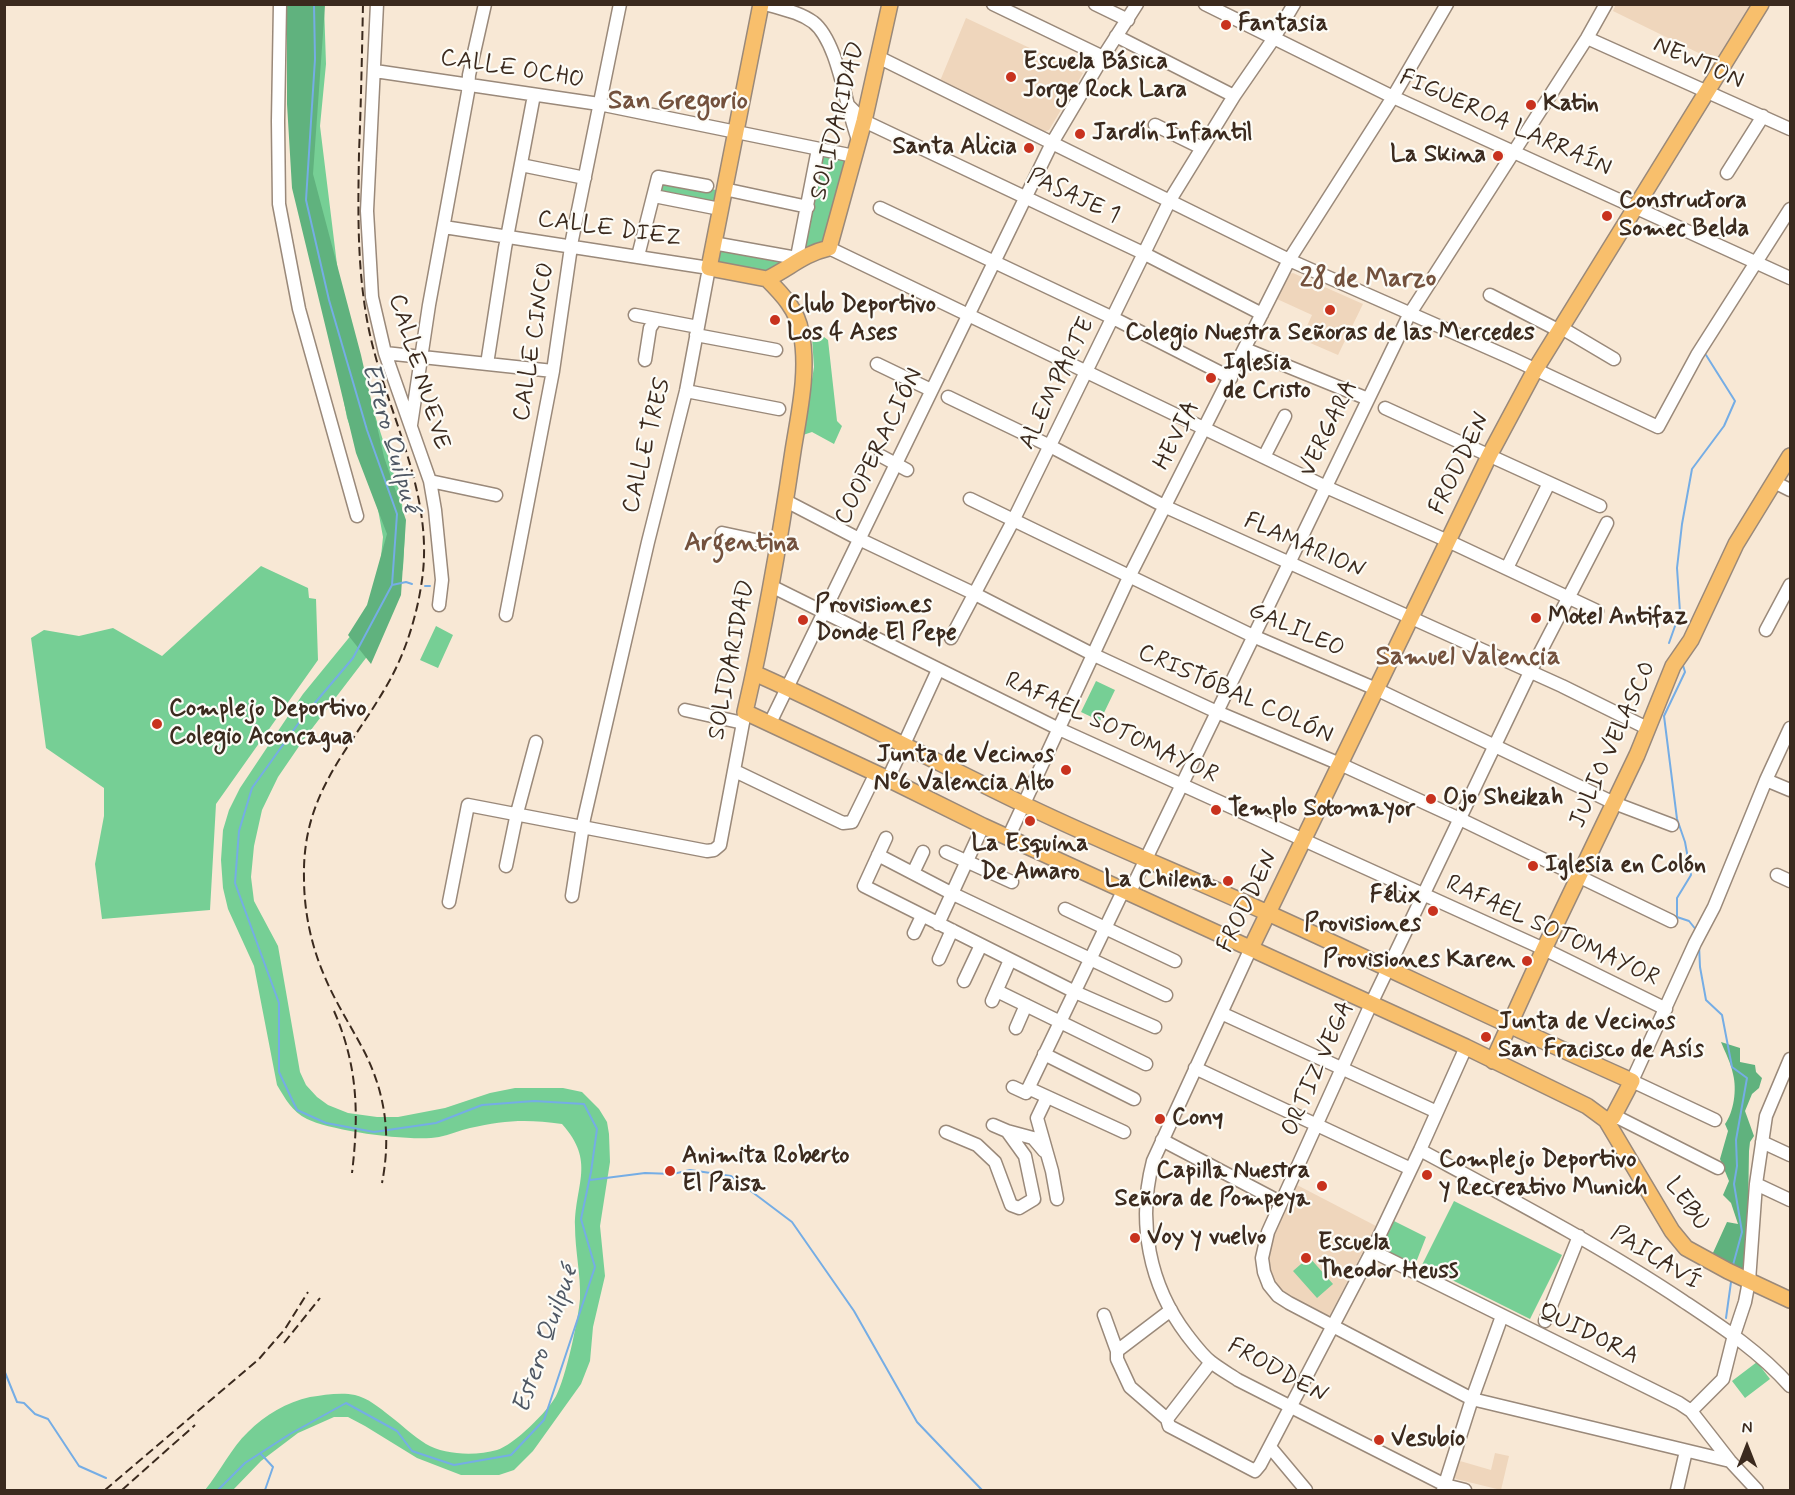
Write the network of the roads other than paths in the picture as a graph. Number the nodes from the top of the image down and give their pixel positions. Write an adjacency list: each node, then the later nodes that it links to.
1 (280, 4): 114 (street)
2 (377, 4): 22 (street, CALLE NUEVE)
3 (485, 4): 23 (street)
4 (620, 4): 28 (street, CALLE CINCO)
5 (761, 4): 34 (main road, CALLE TRES)
6 (766, 4): 29 (street)
7 (890, 4): 20 (main road, SOLIDARIDAD)
8 (993, 4): 21 (street)
9 (1095, 4): 16 (street)
10 (1137, 4): 16 (street, COOPERACIÓN)
11 (1205, 4): 18 (street, FIGUEROA LARRAÍN)
12 (1294, 4): 18 (street, ALEMPARTE)
13 (1447, 4): 27 (street, HEVIA)
14 (1606, 4): 19 (street, VERGARA)
15 (1761, 4): 24 (main road, FRODDEN)
16 (1128, 20): 17 (street, COOPERACIÓN)
17 (1116, 36): 21 (street, COOPERACIÓN); 26 (street)
18 (1274, 38): 26 (street, ALEMPARTE); 27 (street, FIGUEROA LARRAÍN)
19 (1587, 38): 24 (street, NEWTON); 39 (street, VERGARA)
20 (878, 57): 31 (main road, SOLIDARIDAD); 35 (street)
21 (1103, 57): 35 (street, COOPERACIÓN)
22 (375, 71): 23 (street, CALLE OCHO); 78 (street, CALLE NUEVE)
23 (469, 84): 25 (street, CALLE OCHO); 53 (street)
24 (1707, 92): 30 (street, NEWTON); 49 (main road, FRODDEN)
25 (534, 95): 28 (street, CALLE OCHO); 40 (street)
26 (1234, 96): 37 (street, ALEMPARTE)
27 (1393, 97): 39 (street, FIGUEROA LARRAÍN); 60 (street, HEVIA)
28 (599, 104): 34 (street, CALLE OCHO); 42 (street, CALLE CINCO)
29 (849, 105): 31 (street); 38 (street)
30 (1763, 116): 33 (street, NEWTON); 41 (street)
31 (864, 122): 38 (main road, SOLIDARIDAD); 46 (street, PASAJE 1)
32 (1155, 125): 37 (street)
33 (1791, 129)
34 (735, 132): 36 (street, CALLE OCHO); 44 (main road, CALLE TRES)
35 (1052, 143): 46 (street, COOPERACIÓN); 47 (street)
36 (818, 148): 38 (street, CALLE OCHO); 48 (street)
37 (1202, 148): 47 (street, ALEMPARTE)
38 (856, 149): 57 (main road, SOLIDARIDAD)
39 (1514, 151): 49 (street, FIGUEROA LARRAÍN); 71 (street, VERGARA)
40 (522, 165): 42 (street); 54 (street)
41 (1726, 173)
42 (585, 178): 56 (street, CALLE CINCO)
43 (707, 186): 45 (street)
44 (724, 189): 48 (street); 51 (main road, CALLE TRES)
45 (654, 196): 51 (street); 59 (street)
46 (1025, 197): 58 (street, PASAJE 1); 61 (street, COOPERACIÓN)
47 (1170, 200): 58 (street, ALEMPARTE); 60 (street)
48 (808, 207): 62 (street)
49 (1637, 207): 63 (street, FIGUEROA LARRAÍN); 74 (main road, FRODDEN)
50 (880, 208): 61 (street)
51 (720, 209): 55 (main road, CALLE TRES)
52 (1791, 209): 63 (street)
53 (444, 227): 54 (street, CALLE DIEZ); 79 (street)
54 (507, 237): 56 (street, CALLE DIEZ); 82 (street)
55 (713, 243): 62 (street); 64 (main road, CALLE TRES)
56 (571, 247): 59 (street, CALLE DIEZ); 85 (street, CALLE CINCO)
57 (829, 248): 62 (main road); 70 (street)
58 (1143, 253): 68 (street, PASAJE 1); 72 (street, ALEMPARTE)
59 (638, 256): 64 (street, CALLE DIEZ)
60 (1288, 260): 68 (street, HEVIA); 71 (street)
61 (994, 261): 70 (street, COOPERACIÓN); 72 (street)
62 (796, 262): 66 (main road)
63 (1757, 262): 65 (street, FIGUEROA LARRAÍN); 84 (street)
64 (709, 268): 66 (main road, CALLE DIEZ); 75 (street, CALLE TRES)
65 (1791, 278)
66 (767, 279): 111 (main road, SOLIDARIDAD)
67 (1490, 295): 74 (street)
68 (1262, 314): 76 (street, HEVIA)
69 (635, 315): 73 (street)
70 (968, 315): 86 (street); 88 (street, COOPERACIÓN)
71 (1409, 315): 84 (street); 91 (street, VERGARA)
72 (1113, 318): 86 (street, ALEMPARTE); 87 (street)
73 (656, 319): 75 (street); 81 (street)
74 (1559, 328): 80 (street); 84 (main road, FRODDEN)
75 (697, 331): 77 (street); 89 (street, CALLE TRES)
76 (1245, 349): 87 (street, HEVIA); 91 (street)
77 (776, 350)
78 (385, 353): 79 (street); 95 (street, CALLE NUEVE)
79 (420, 357): 82 (street); 95 (street)
80 (1614, 359)
81 (645, 360)
82 (487, 364): 85 (street)
83 (876, 364): 88 (street)
84 (1535, 370): 98 (main road, FRODDEN)
85 (553, 371): 131 (street, CALLE CINCO)
86 (1087, 372): 96 (street); 97 (street, ALEMPARTE)
87 (1231, 378): 96 (street, HEVIA)
88 (931, 390): 102 (street, COOPERACIÓN)
89 (686, 391): 93 (street); 164 (street, CALLE TRES)
90 (948, 397): 97 (street, FLAMARION)
91 (1368, 399): 107 (street, VERGARA)
92 (1385, 408): 98 (street)
93 (780, 409)
94 (1284, 416): 101 (street)
95 (411, 426): 104 (street, CALLE NUEVE)
96 (1205, 429): 101 (street); 113 (street, HEVIA)
97 (1050, 446): 113 (street, FLAMARION); 115 (street, ALEMPARTE)
98 (1490, 454): 106 (street); 119 (main road, FRODDEN)
99 (881, 456): 102 (street)
100 (1791, 456): 105 (main road, JULIO VELASCO)
101 (1263, 457): 107 (street)
102 (895, 464): 103 (street); 118 (street, COOPERACIÓN)
103 (908, 470)
104 (430, 481): 109 (street); 128 (street, CALLE NUEVE)
105 (1774, 482): 108 (street); 146 (main road, JULIO VELASCO)
106 (1549, 483): 112 (street); 122 (street)
107 (1326, 487): 119 (street); 121 (street, VERGARA)
108 (1791, 489)
109 (496, 495)
110 (970, 499): 115 (street, GALILEO)
111 (786, 501): 118 (street, CRISTÓBAL COLÓN); 120 (main road, SOLIDARIDAD)
112 (1600, 506)
113 (1166, 507): 121 (street, FLAMARION); 123 (street, HEVIA)
114 (357, 516)
115 (1013, 521): 123 (street, GALILEO); 126 (street, ALEMPARTE)
116 (1607, 523): 127 (street, ORTIZ VEGA)
117 (722, 533): 120 (street)
118 (859, 539): 126 (street, CRISTÓBAL COLÓN); 130 (street, COOPERACIÓN)
119 (1448, 541): 122 (street); 132 (main road, FRODDEN)
120 (778, 545): 125 (main road, SOLIDARIDAD)
121 (1288, 564): 132 (street, FLAMARION); 134 (street, VERGARA)
122 (1507, 568): 127 (street)
123 (1131, 575): 134 (street, GALILEO); 136 (street, HEVIA)
124 (1791, 585): 133 (street)
125 (771, 586): 130 (street, RAFAEL SOTOMAYOR); 139 (main road, SOLIDARIDAD)
126 (975, 594): 135 (street, ALEMPARTE); 136 (street, CRISTÓBAL COLÓN)
127 (1570, 597): 129 (street); 138 (street, ORTIZ VEGA)
128 (439, 605)
129 (1597, 610)
130 (823, 612): 137 (street, RAFAEL SOTOMAYOR); 140 (street, COOPERACIÓN)
131 (506, 615)
132 (1411, 618): 138 (street, FLAMARION); 141 (main road, FRODDEN)
133 (1766, 630)
134 (1253, 636): 141 (street, GALILEO); 143 (street, VERGARA)
135 (951, 638)
136 (1094, 655): 143 (street, CRISTÓBAL COLÓN); 148 (street, HEVIA)
137 (938, 670): 148 (street, RAFAEL SOTOMAYOR); 150 (street)
138 (1530, 672): 146 (street, FLAMARION); 151 (street, ORTIZ VEGA)
139 (754, 673): 140 (main road); 144 (main road, SOLIDARIDAD)
140 (786, 688): 145 (street, COOPERACIÓN); 150 (main road)
141 (1376, 689): 151 (street, GALILEO); 152 (main road, FRODDEN)
142 (686, 710): 144 (street)
143 (1217, 712): 152 (street, CRISTÓBAL COLÓN); 156 (street, VERGARA)
144 (744, 718): 145 (main road); 153 (street, SOLIDARIDAD)
145 (770, 723): 154 (main road)
146 (1647, 728): 158 (main road, JULIO VELASCO)
147 (1791, 728): 155 (street)
148 (1059, 729): 156 (street, RAFAEL SOTOMAYOR); 159 (street, HEVIA)
149 (536, 742): 160 (street)
150 (904, 744): 154 (street); 159 (main road)
151 (1495, 745): 158 (street, GALILEO); 161 (street, ORTIZ VEGA)
152 (1340, 764): 161 (street, CRISTÓBAL COLÓN); 167 (main road, FRODDEN)
153 (735, 771): 154 (street); 164 (street, SOLIDARIDAD)
154 (882, 776): 163 (main road)
155 (1766, 780): 157 (street); 205 (street)
156 (1182, 786): 167 (street, RAFAEL SOTOMAYOR); 172 (street, VERGARA)
157 (1791, 790)
158 (1614, 803): 162 (street, GALILEO); 175 (main road, JULIO VELASCO)
159 (1023, 804): 166 (street, HEVIA); 172 (main road)
160 (517, 813): 164 (street); 173 (street); 183 (street)
161 (1460, 819): 175 (street, CRISTÓBAL COLÓN); 181 (street, ORTIZ VEGA)
162 (1672, 825)
163 (984, 826): 166 (main road); 171 (street)
164 (583, 828): 182 (street, CALLE TRES)
165 (886, 838): 170 (street)
166 (1008, 838): 179 (main road)
167 (1303, 840): 181 (street, RAFAEL SOTOMAYOR); 185 (main road, FRODDEN)
168 (922, 852): 174 (street)
169 (946, 852): 171 (street)
170 (878, 855): 174 (street); 186 (street)
171 (966, 861): 178 (street); 180 (street)
172 (1146, 861): 179 (street, VERGARA); 185 (main road)
173 (506, 866)
174 (913, 873): 180 (street)
175 (1580, 875): 187 (street, CRISTÓBAL COLÓN); 194 (main road, JULIO VELASCO)
176 (1778, 875): 177 (street)
177 (1791, 881)
178 (1012, 882)
179 (1126, 892): 189 (street, VERGARA); 193 (main road)
180 (951, 893): 188 (street); 195 (street)
181 (1423, 895): 194 (street, RAFAEL SOTOMAYOR); 199 (street, ORTIZ VEGA)
182 (572, 896)
183 (449, 902)
184 (1065, 909): 189 (street)
185 (1268, 913): 193 (main road, FRODDEN); 199 (main road)
186 (922, 916): 188 (street); 191 (street)
187 (1671, 921)
188 (938, 924): 190 (street)
189 (1105, 929): 195 (street, VERGARA); 198 (street)
190 (952, 930): 192 (street); 196 (street)
191 (914, 933)
192 (981, 945): 197 (street); 200 (street)
193 (1251, 948): 203 (main road); 206 (street, FRODDEN)
194 (1544, 949): 205 (street, RAFAEL SOTOMAYOR); 208 (main road, JULIO VELASCO)
195 (1090, 958): 201 (street, VERGARA); 202 (street)
196 (939, 959)
197 (1010, 960): 201 (street); 204 (street)
198 (1175, 961)
199 (1388, 969): 203 (street, ORTIZ VEGA); 208 (main road)
200 (964, 981)
201 (1075, 992): 207 (street, VERGARA); 209 (street)
202 (1166, 994)
203 (1371, 1004): 211 (main road); 217 (street, ORTIZ VEGA)
204 (1026, 1005): 207 (street); 210 (street)
205 (1666, 1009): 218 (street)
206 (1221, 1013): 216 (street, FRODDEN); 217 (street)
207 (1059, 1022): 212 (street, VERGARA); 215 (street)
208 (1509, 1026): 213 (main road, JULIO VELASCO); 218 (main road)
209 (1155, 1027)
210 (1016, 1028)
211 (1466, 1047): 213 (main road); 223 (street)
212 (1044, 1054): 220 (street, VERGARA); 222 (street)
213 (1493, 1061): 224 (main road)
214 (1790, 1063): 232 (street)
215 (1146, 1064)
216 (1196, 1068): 227 (street); 231 (street, FRODDEN)
217 (1341, 1070): 223 (street); 227 (street, ORTIZ VEGA)
218 (1632, 1081): 224 (main road); 225 (street)
219 (1013, 1087): 220 (street)
220 (1027, 1090): 221 (street)
221 (1047, 1097): 230 (street); 235 (street)
222 (1134, 1099)
223 (1437, 1112): 233 (street)
224 (1609, 1119): 236 (street); 244 (main road, LEBU)
225 (1715, 1120)
226 (993, 1125): 228 (street)
227 (1317, 1125): 237 (street); 241 (street, ORTIZ VEGA)
228 (1007, 1131): 229 (street); 235 (street)
229 (946, 1132)
230 (1124, 1132)
231 (1162, 1140): 241 (street); 246 (street, FRODDEN)
232 (1761, 1142): 234 (street); 238 (street)
233 (1420, 1150): 237 (street); 242 (street, PAICAVÍ)
234 (1791, 1155)
235 (1048, 1157): 239 (street)
236 (1718, 1168)
237 (1411, 1169): 243 (street)
238 (1756, 1184): 240 (street); 244 (street)
239 (1057, 1199)
240 (1791, 1200)
241 (1280, 1202): 250 (street, ORTIZ VEGA)
242 (1579, 1236): 249 (street); 251 (street, PAICAVÍ)
243 (1372, 1251): 248 (street, QUIDORA); 250 (street)
244 (1749, 1281): 245 (main road, LEBU); 251 (street)
245 (1791, 1300)
246 (1171, 1310): 252 (street); 253 (street, FRODDEN)
247 (1104, 1315): 252 (street)
248 (1502, 1316): 255 (street); 257 (street, QUIDORA)
249 (1545, 1321)
250 (1331, 1327): 255 (street, ORTIZ VEGA); 256 (street)
251 (1734, 1335): 254 (street, PAICAVÍ); 257 (street)
252 (1117, 1351): 258 (street)
253 (1211, 1362): 256 (street, FRODDEN); 258 (street)
254 (1791, 1386)
255 (1472, 1399): 260 (street, ORTIZ VEGA); 262 (street)
256 (1291, 1407): 259 (street); 262 (street, FRODDEN)
257 (1691, 1411): 261 (street, QUIDORA)
258 (1167, 1419): 259 (street)
259 (1270, 1446): 263 (street)
260 (1686, 1451): 261 (street, ORTIZ VEGA); 265 (street)
261 (1730, 1461): 266 (street, QUIDORA)
262 (1444, 1488): 264 (street, FRODDEN)
263 (1306, 1491)
264 (1465, 1491)
265 (1677, 1491)
266 (1757, 1491)

